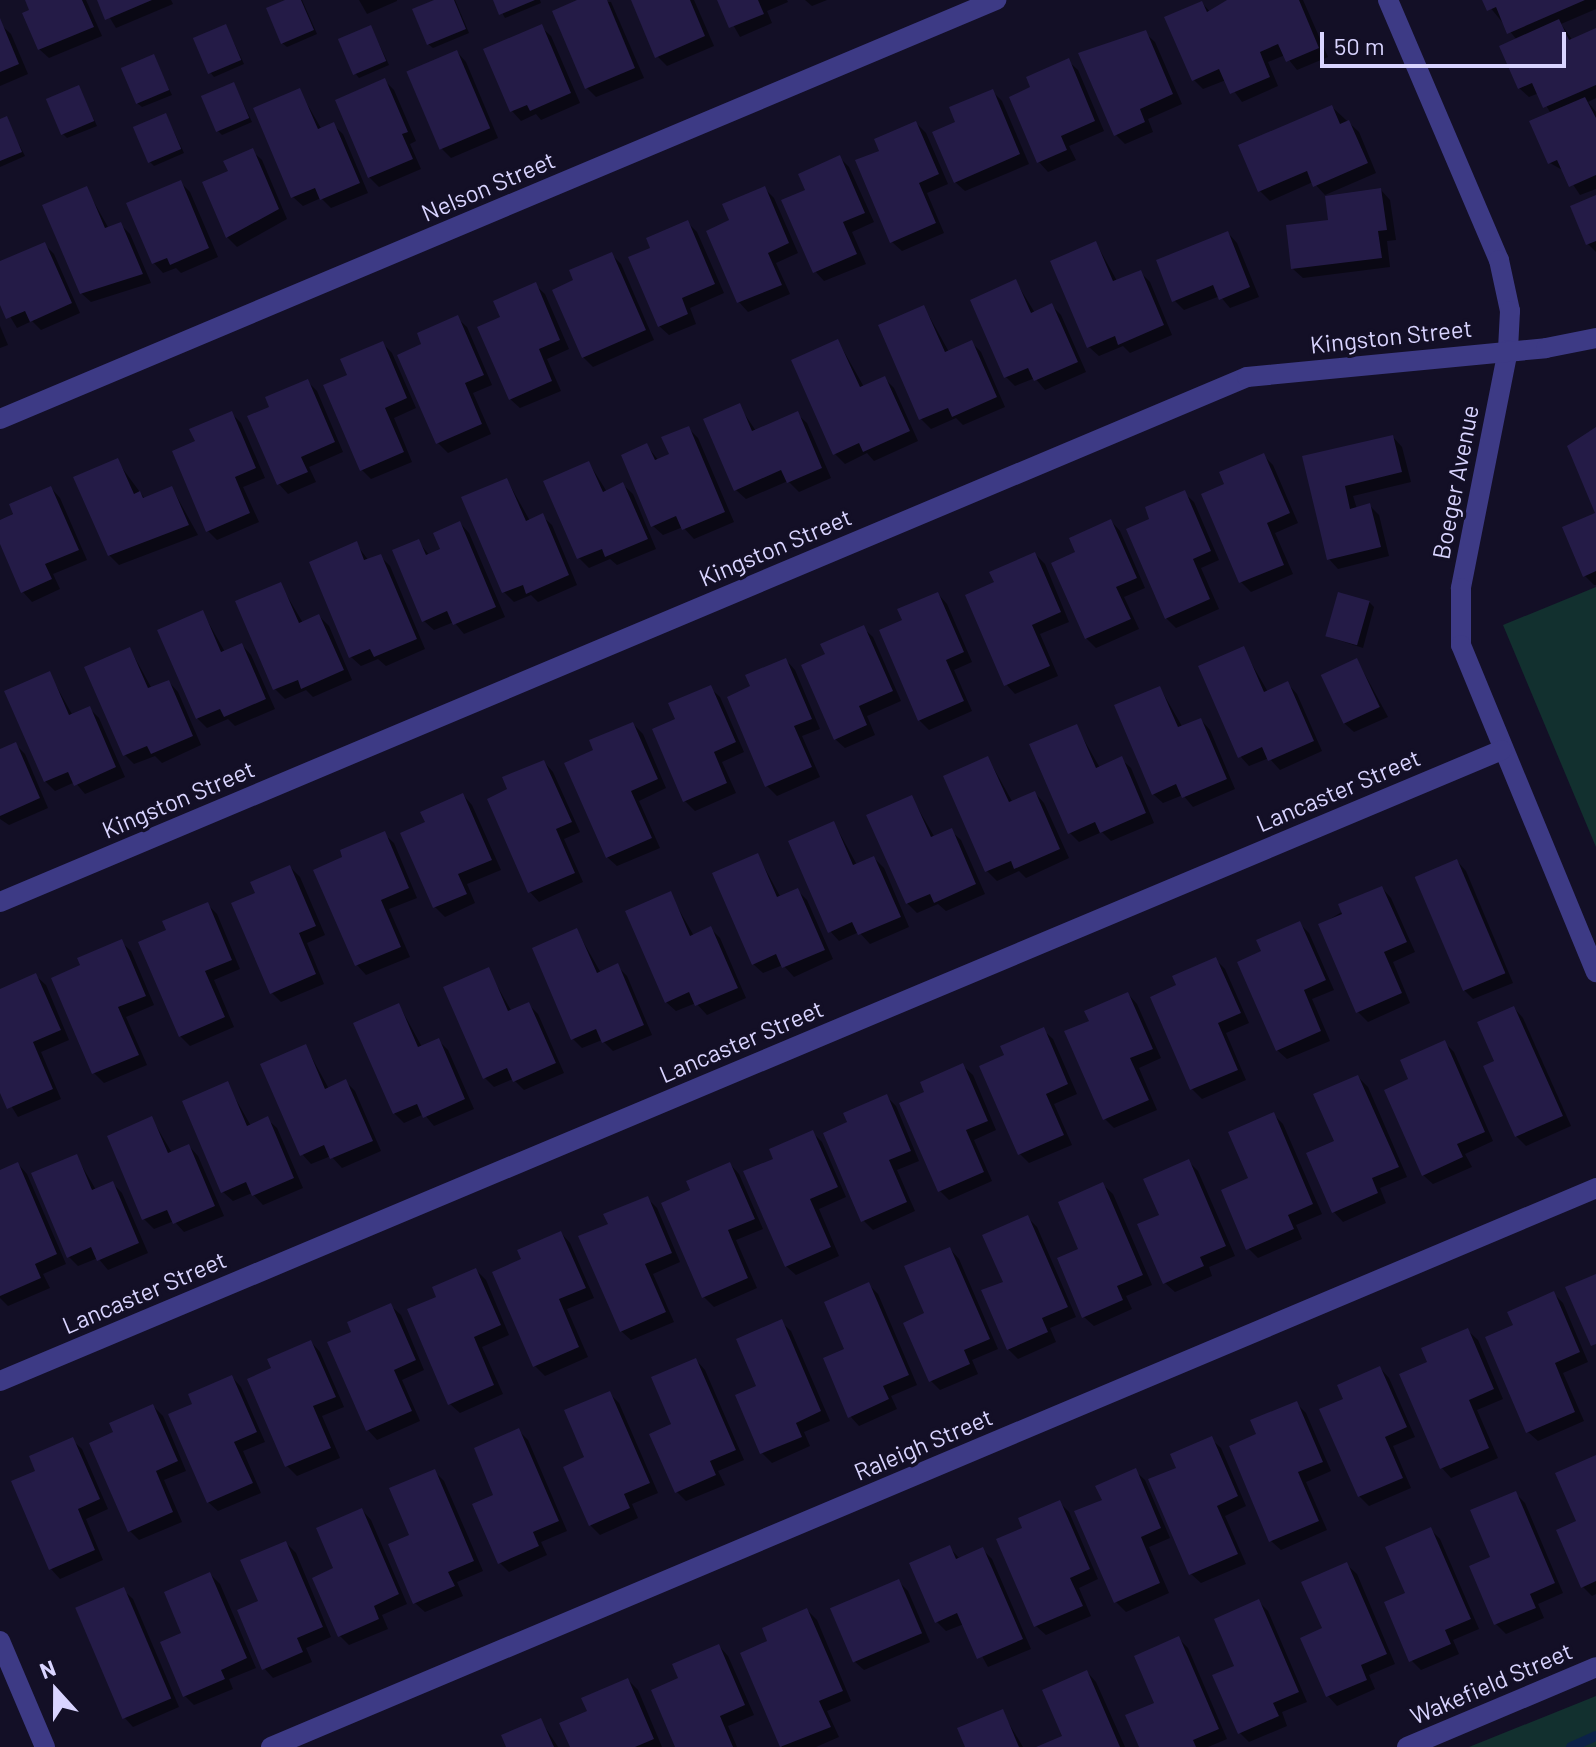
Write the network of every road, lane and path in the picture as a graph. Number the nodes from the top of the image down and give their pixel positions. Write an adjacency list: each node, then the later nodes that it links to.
1 (996, 0): 5 (street, Nelson Street)
2 (1388, 0): 4 (street, Boeger Avenue)
3 (1596, 338): 4 (street, Kingston Street)
4 (1508, 350): 6 (street, Boeger Avenue); 7 (street, Kingston Street)
5 (0, 419)
6 (1502, 750): 8 (street, Boeger Avenue); 10 (street, Lancaster Street)
7 (0, 902)
8 (1596, 972)
9 (1596, 1188): 14 (street, Raleigh Street)
10 (0, 1381)
11 (0, 1641): 13 (street)
12 (1596, 1667): 15 (street, Wakefield Street)
13 (45, 1747)
14 (271, 1747)
15 (1407, 1747)

